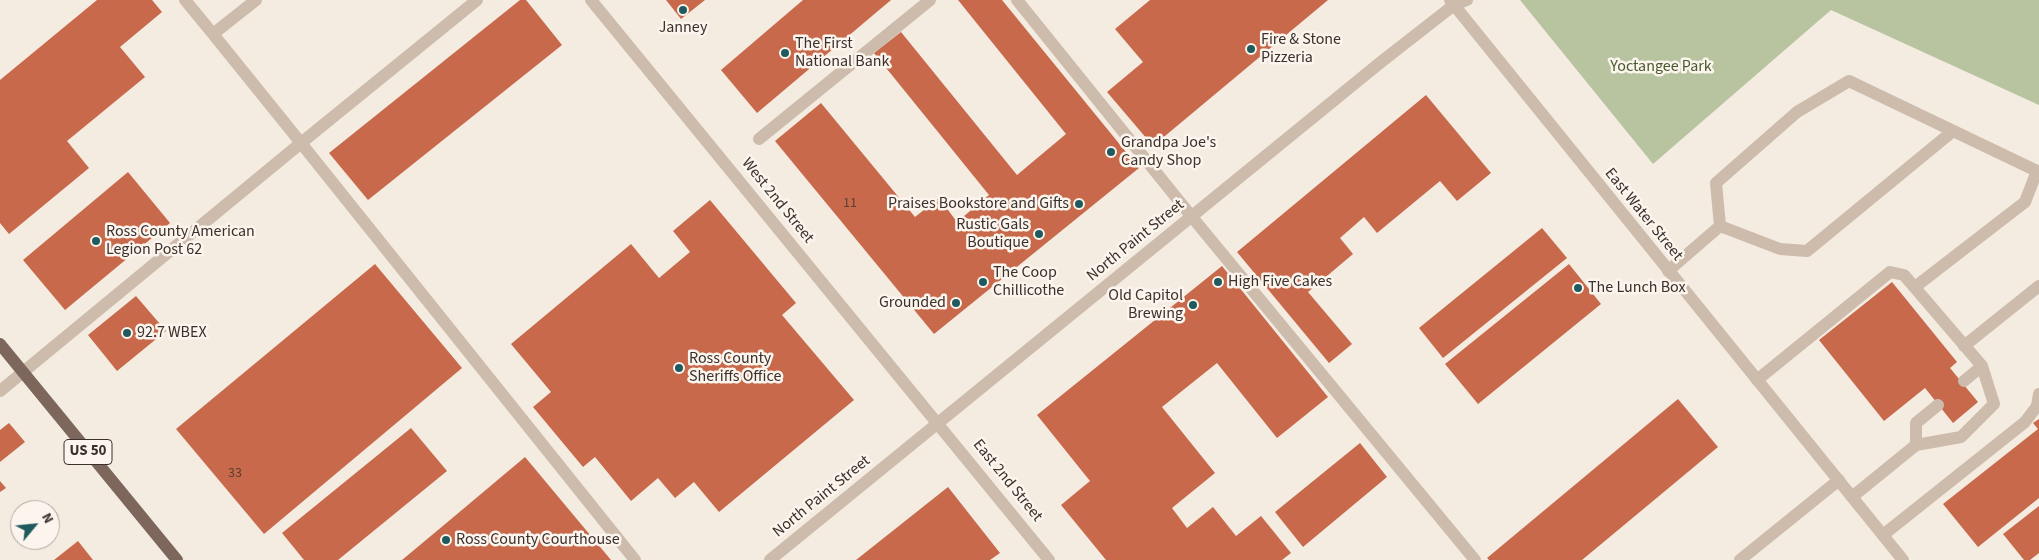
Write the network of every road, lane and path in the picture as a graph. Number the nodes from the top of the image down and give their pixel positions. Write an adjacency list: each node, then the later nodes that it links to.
1 (185, 0): 9 (street)
2 (256, 0): 9 (street)
3 (477, 0): 12 (street)
4 (591, 0): 28 (street, West 2nd Street)
5 (930, 0): 11 (street)
6 (1017, 0): 14 (street)
7 (1467, 0): 8 (street, North Paint Street)
8 (1453, 2): 14 (street, North Paint Street); 16 (street, East Water Street)
9 (213, 34): 12 (street)
10 (1953, 131): 13 (street); 15 (street); 15 (street)
11 (758, 139)
12 (301, 143): 22 (street); 34 (street)
13 (2038, 172): 18 (street)
14 (1192, 216): 28 (street, North Paint Street); 37 (street)
15 (1720, 226): 16 (street)
16 (1668, 271): 23 (street, East Water Street)
17 (2039, 286): 20 (street)
18 (1915, 287): 20 (street); 23 (street)
19 (0, 344): 22 (main road, US 50)
20 (1964, 346): 21 (street)
21 (1982, 366): 24 (street); 29 (street)
22 (23, 372): 25 (street); 33 (main road, US 50)
23 (1757, 380): 30 (street, East Water Street)
24 (1964, 381)
25 (0, 391)
26 (2039, 394): 32 (street)
27 (1938, 404): 29 (street)
28 (938, 423): 35 (street, North Paint Street); 36 (street, East 2nd Street)
29 (1916, 445): 31 (street)
30 (1839, 480): 31 (street, East Water Street); 38 (street)
31 (1852, 497): 32 (street, East Water Street)
32 (1883, 535): 39 (street, East Water Street)
33 (177, 560)
34 (635, 560)
35 (770, 560)
36 (1049, 560)
37 (1475, 560)
38 (1740, 560)
39 (1904, 560)

